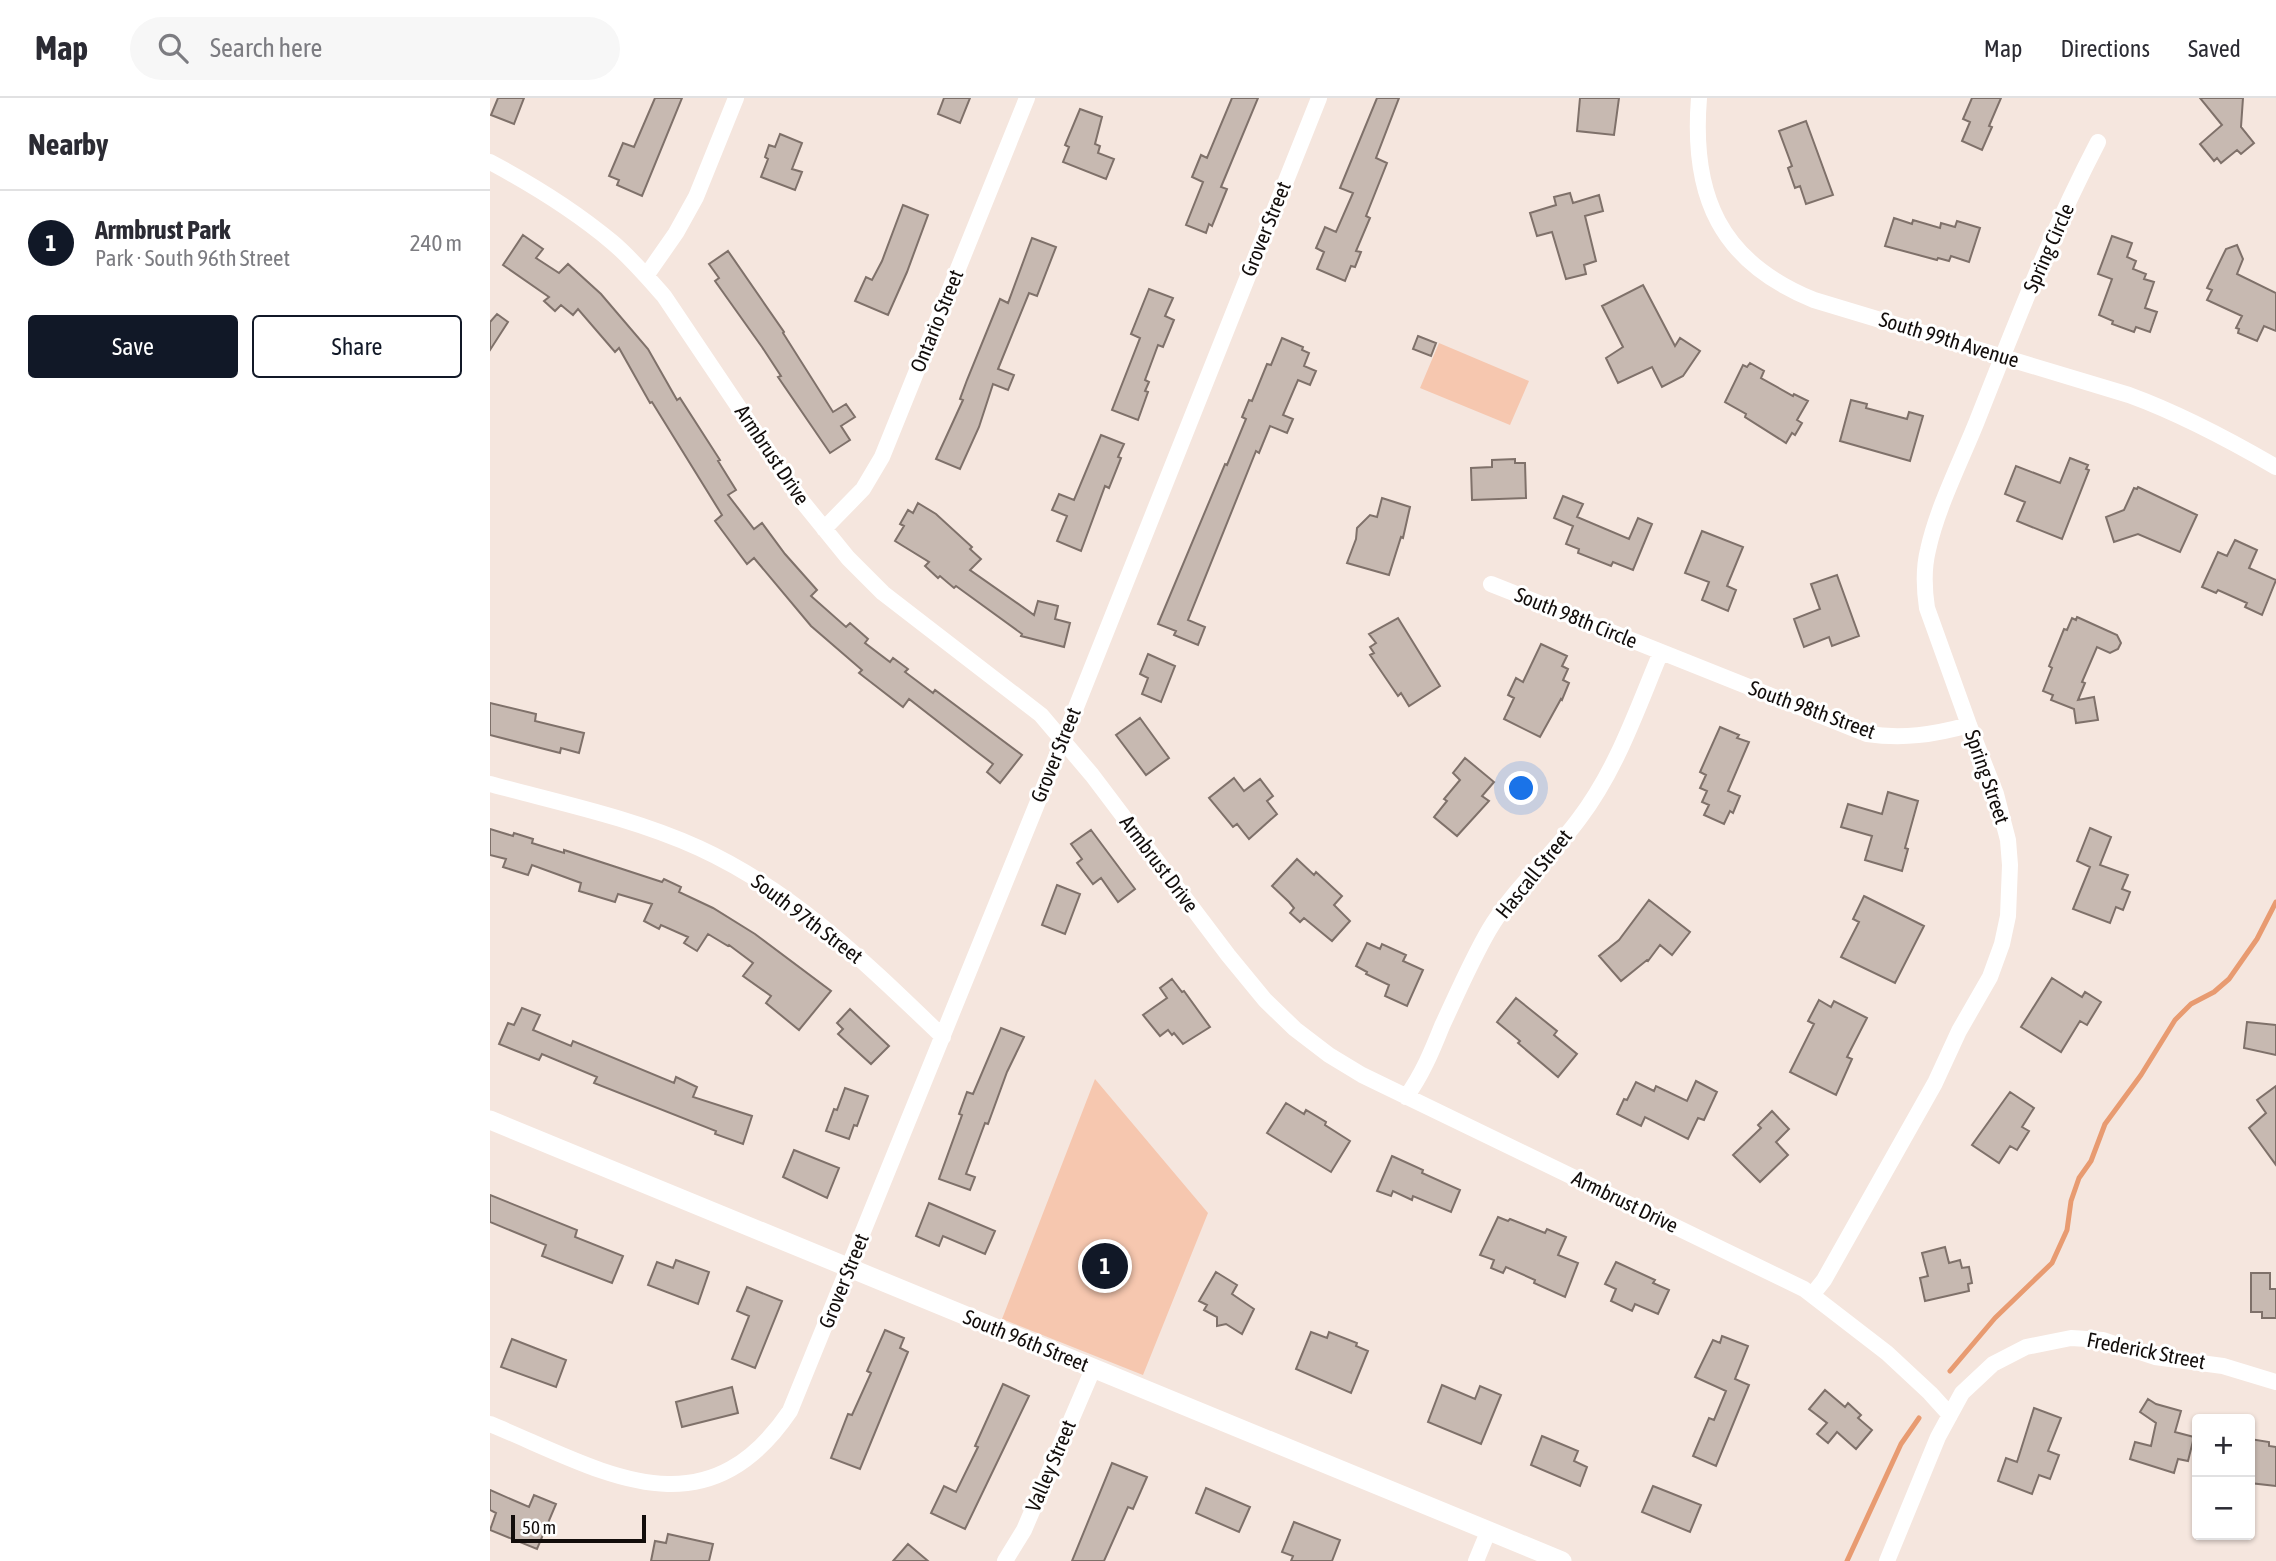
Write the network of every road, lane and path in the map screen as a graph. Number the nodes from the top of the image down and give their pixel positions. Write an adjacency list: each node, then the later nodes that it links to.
1 (736, 98): 7 (street)
2 (1027, 98): 10 (street, Ontario Street)
3 (1319, 98): 14 (street, Grover Street)
4 (1699, 98): 8 (street, South 99th Avenue)
5 (2098, 142): 8 (street, Spring Circle)
6 (490, 162): 7 (street, Armbrust Drive)
7 (646, 276): 10 (street, Armbrust Drive)
8 (2003, 356): 9 (street, South 99th Avenue); 13 (street, Spring Street)
9 (2276, 467)
10 (824, 529): 14 (street, Armbrust Drive)
11 (1490, 584): 12 (street, South 98th Circle)
12 (1661, 652): 13 (street, South 98th Street); 17 (street, Hascall Street)
13 (1969, 724): 20 (street, Spring Street)
14 (1063, 740): 16 (street, Grover Street); 17 (street, Armbrust Drive)
15 (490, 784): 16 (street, South 97th Street)
16 (943, 1037): 19 (street, Grover Street)
17 (1406, 1097): 20 (street, Armbrust Drive)
18 (490, 1120): 19 (street, South 96th Street)
19 (849, 1268): 21 (street, South 96th Street); 24 (street, Grover Street)
20 (1812, 1295): 23 (street, Armbrust Drive)
21 (1093, 1368): 25 (street, South 96th Street); 26 (street, Valley Street)
22 (2276, 1382): 23 (street, Frederick Street)
23 (1950, 1415): 29 (street, Frederick Street)
24 (490, 1424)
25 (1488, 1532): 27 (street); 28 (street, South 96th Street)
26 (1005, 1561)
27 (1476, 1561)
28 (1562, 1561)
29 (1887, 1561)

